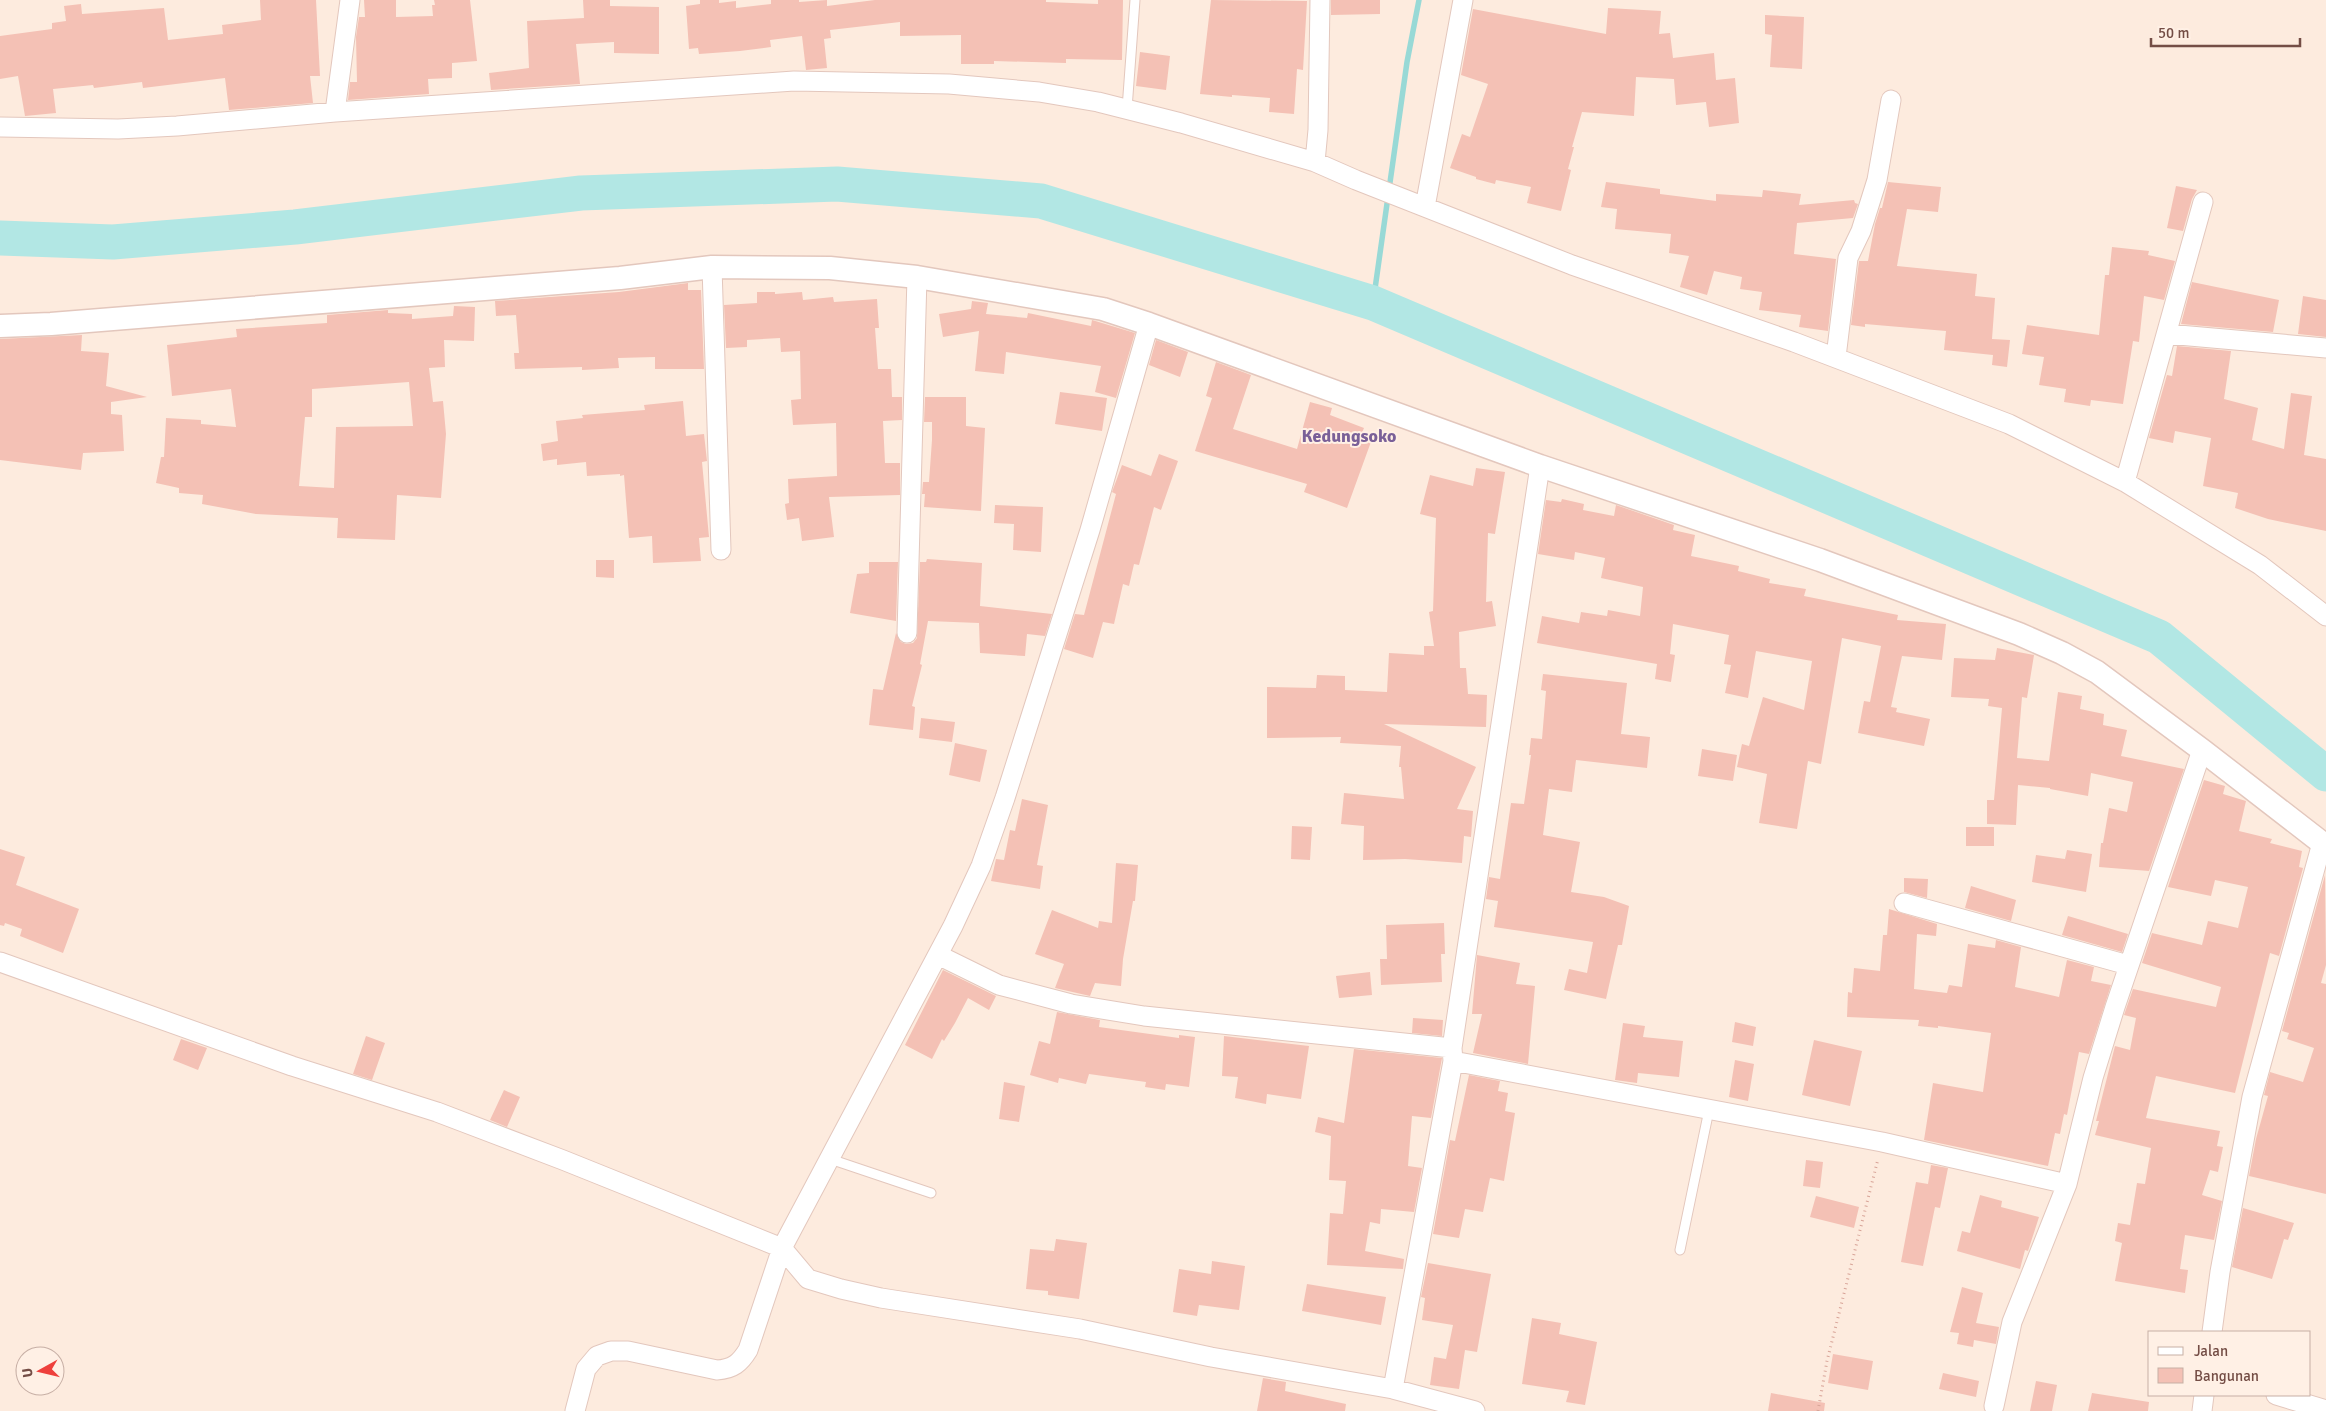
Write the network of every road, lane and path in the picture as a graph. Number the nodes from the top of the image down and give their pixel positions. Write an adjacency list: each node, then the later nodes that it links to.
1 (350, 0): 7 (street)
2 (1135, 0): 6 (lane)
3 (1320, 0): 9 (street)
4 (1463, 0): 11 (street)
5 (1891, 100): 18 (street)
6 (1127, 109): 7 (street); 9 (street)
7 (335, 112): 8 (street)
8 (0, 127)
9 (1315, 162): 11 (street)
10 (2203, 202): 16 (street)
11 (1421, 205): 18 (street)
12 (712, 267): 13 (street); 15 (street); 21 (street)
13 (917, 277): 14 (street); 23 (street)
14 (1149, 324): 19 (street); 27 (street)
15 (0, 326)
16 (2167, 334): 17 (street); 20 (street)
17 (2326, 348)
18 (1836, 357): 20 (street)
19 (1540, 466): 24 (street); 30 (street)
20 (2125, 482): 22 (street)
21 (721, 550)
22 (2326, 616)
23 (907, 633)
24 (2202, 750): 25 (street); 29 (street)
25 (2324, 844): 38 (street)
26 (1904, 903): 29 (street)
27 (938, 955): 30 (street); 33 (street)
28 (0, 962): 36 (street)
29 (2128, 965): 34 (street)
30 (1452, 1055): 31 (street); 39 (street)
31 (1709, 1110): 32 (street); 37 (lane)
32 (1882, 1142): 34 (street); 46 (path)
33 (830, 1159): 35 (lane); 36 (street)
34 (2066, 1184): 42 (street)
35 (931, 1193)
36 (782, 1248): 39 (street); 44 (street)
37 (1680, 1250)
38 (2212, 1331)
39 (1393, 1390): 45 (street)
40 (2204, 1396): 47 (street)
41 (2279, 1396): 43 (street)
42 (1994, 1406)
43 (2326, 1410)
44 (575, 1411)
45 (1475, 1411)
46 (1818, 1411)
47 (2202, 1411)

